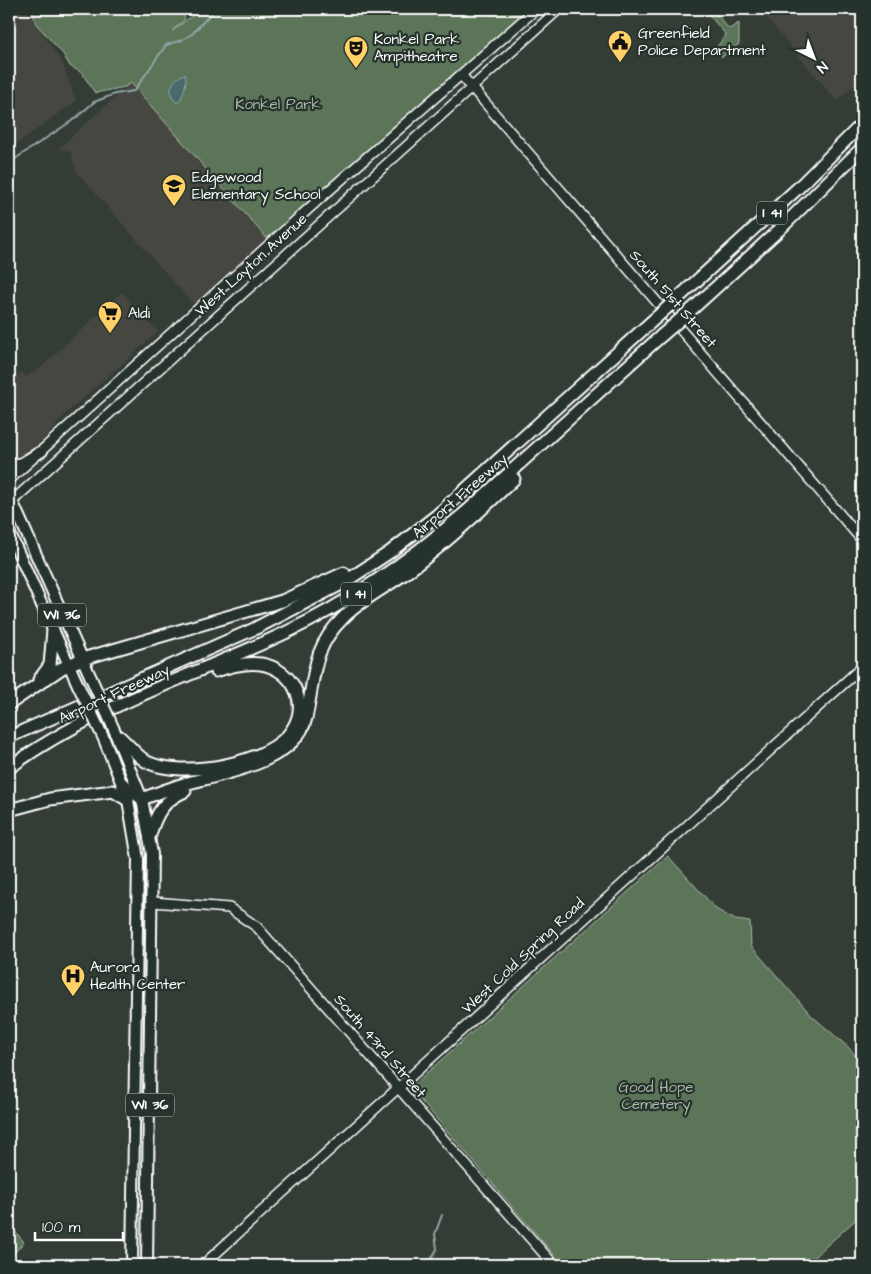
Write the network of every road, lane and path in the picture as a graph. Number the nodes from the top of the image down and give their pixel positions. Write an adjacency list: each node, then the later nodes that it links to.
1 (536, 9): 3 (main road, West Layton Avenue)
2 (558, 9): 4 (main road, West Layton Avenue)
3 (462, 76): 4 (main road, South 51st Street); 8 (main road, West Layton Avenue)
4 (472, 88): 11 (main road, West Layton Avenue); 14 (main road, South 51st Street)
5 (862, 124): 12 (highway, Airport Freeway / I 41, bridge)
6 (862, 148): 7 (highway, Airport Freeway / I 41, bridge)
7 (549, 437): 20 (highway, Airport Freeway / I 41); 25 (highway)
8 (42, 451): 9 (main road); 10 (main road, West Layton Avenue)
9 (9, 467)
10 (9, 480)
11 (10, 499): 16 (main road, WI 36)
12 (436, 516): 16 (highway); 23 (highway, Airport Freeway / I 41)
13 (9, 532): 15 (main road, WI 36)
14 (862, 540)
15 (53, 630): 17 (main road, WI 36); 19 (highway)
16 (82, 659): 17 (highway); 22 (main road, WI 36, bridge)
17 (70, 664): 19 (highway); 26 (main road, WI 36, bridge)
18 (862, 667): 35 (main road, West Cold Spring Road)
19 (32, 688): 21 (highway)
20 (132, 701): 22 (highway); 24 (highway, Airport Freeway / I 41)
21 (9, 704)
22 (116, 734): 27 (main road, WI 36)
23 (9, 737)
24 (9, 768)
25 (211, 778): 27 (highway); 30 (highway)
26 (123, 784): 27 (highway); 28 (main road, WI 36)
27 (142, 798): 30 (main road, WI 36)
28 (128, 800): 29 (highway); 31 (main road, WI 36)
29 (9, 810)
30 (150, 835): 32 (main road, WI 36)
31 (139, 869): 32 (main road); 33 (main road, WI 36)
32 (153, 902): 34 (main road, WI 36); 35 (main road, South 43rd Street)
33 (139, 903): 34 (main road); 37 (main road, WI 36)
34 (152, 944): 36 (main road, WI 36)
35 (399, 1089): 40 (main road, West Cold Spring Road); 41 (main road, South 43rd Street)
36 (150, 1115): 37 (main road); 39 (main road, WI 36)
37 (134, 1116): 38 (main road, WI 36)
38 (132, 1265)
39 (147, 1265)
40 (203, 1265)
41 (554, 1265)

